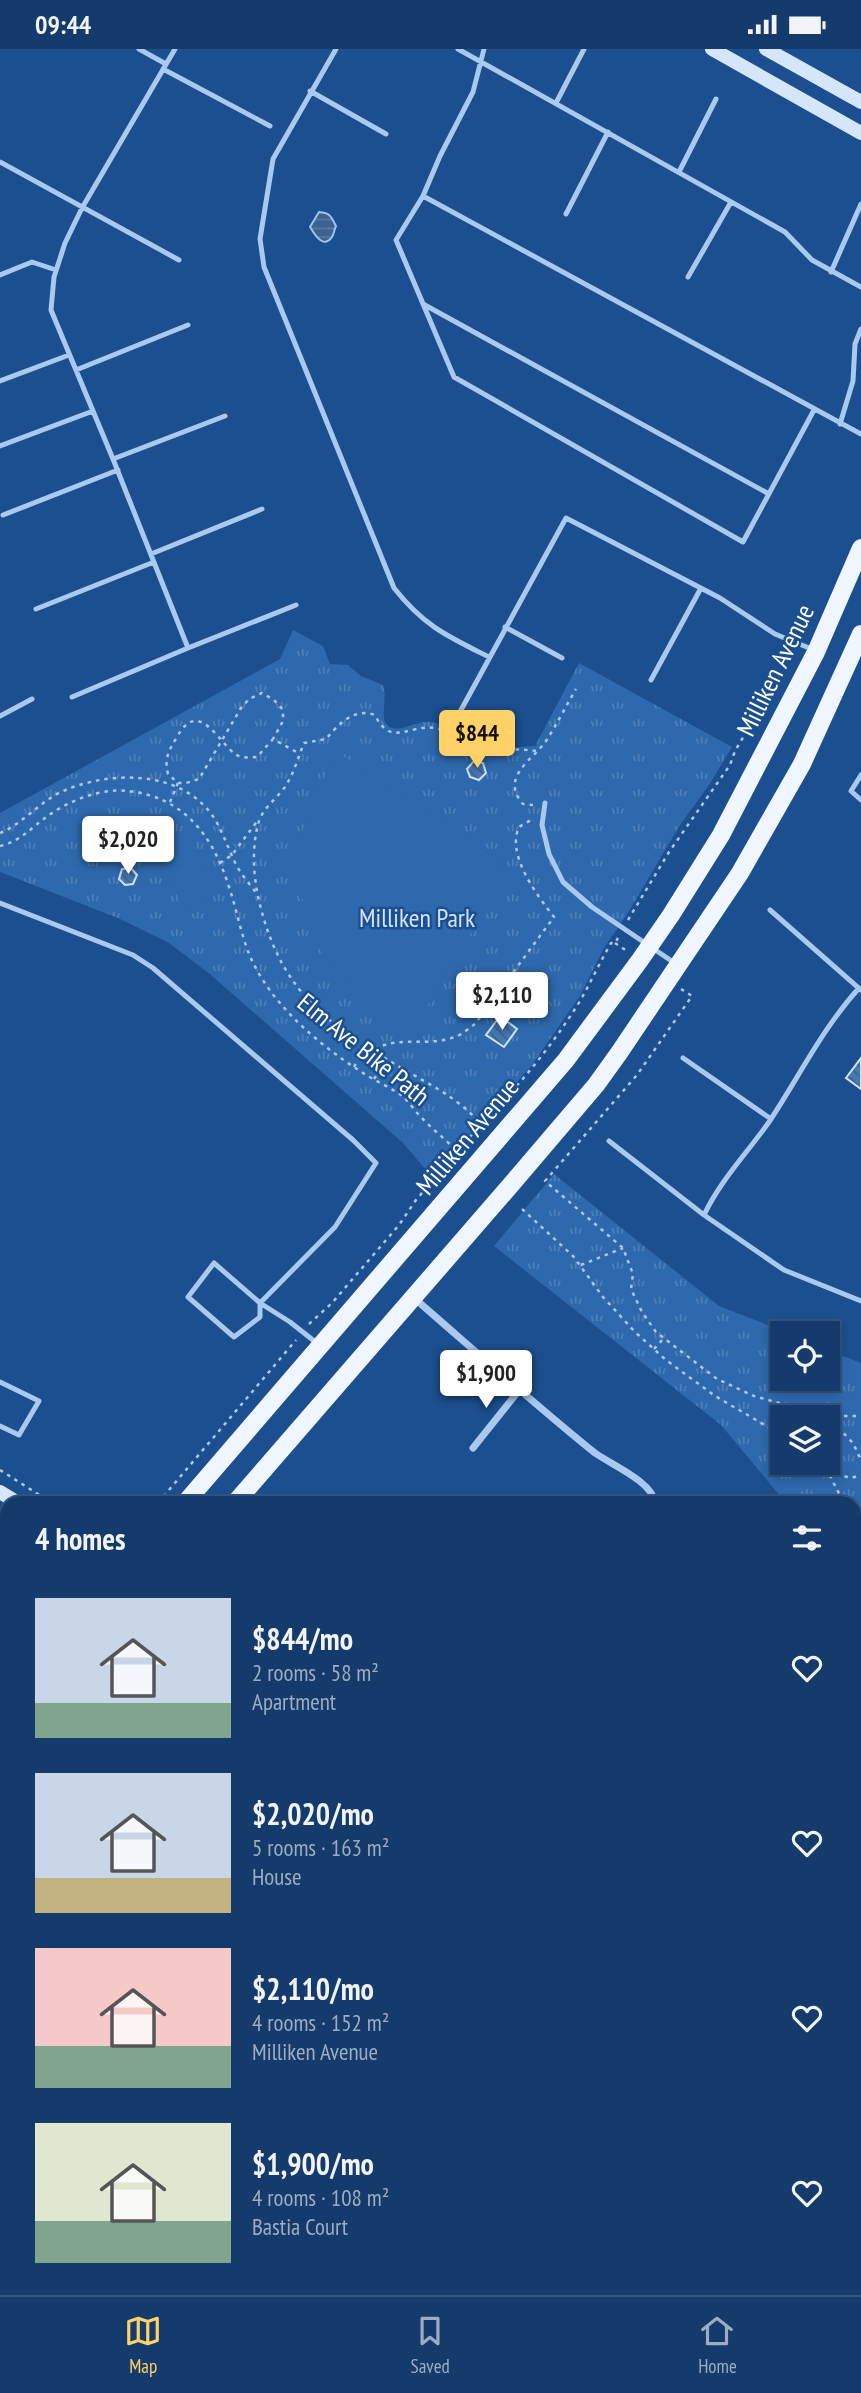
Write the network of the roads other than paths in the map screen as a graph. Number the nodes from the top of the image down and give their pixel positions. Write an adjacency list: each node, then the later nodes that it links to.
1 (139, 49): 10 (lane)
2 (174, 49): 10 (lane)
3 (336, 49): 11 (lane)
4 (458, 49): 9 (lane)
5 (484, 49): 9 (lane)
6 (584, 49): 14 (lane)
7 (712, 49): 17 (main road)
8 (766, 49): 13 (main road)
9 (481, 60): 14 (lane); 21 (lane)
10 (164, 67): 15 (lane); 24 (lane)
11 (310, 92): 18 (lane); 59 (lane)
12 (716, 99): 20 (lane)
13 (861, 102)
14 (556, 103): 16 (lane)
15 (270, 126)
16 (608, 132): 20 (lane); 25 (lane)
17 (861, 133)
18 (386, 134)
19 (0, 162): 24 (lane)
20 (678, 172): 22 (lane)
21 (423, 196): 32 (lane); 38 (lane)
22 (731, 202): 28 (lane); 30 (lane)
23 (861, 204): 28 (lane)
24 (82, 208): 26 (lane); 27 (lane)
25 (566, 214)
26 (179, 260)
27 (56, 269): 29 (lane); 35 (lane)
28 (831, 272): 31 (lane)
29 (0, 275)
30 (688, 277)
31 (861, 287)
32 (423, 304): 46 (lane); 46 (lane)
33 (188, 325): 36 (lane)
34 (861, 329): 41 (lane)
35 (69, 355): 36 (lane); 37 (lane)
36 (76, 370): 39 (lane)
37 (0, 381)
38 (814, 410): 41 (lane); 46 (lane)
39 (93, 411): 43 (lane); 44 (lane)
40 (225, 416): 44 (lane)
41 (840, 425): 42 (lane)
42 (861, 434)
43 (0, 446)
44 (113, 459): 45 (lane)
45 (118, 470): 48 (lane); 50 (lane)
46 (769, 494)
47 (262, 509): 50 (lane)
48 (3, 515)
49 (861, 548): 58 (main road, Milliken Avenue)
50 (151, 554): 51 (lane)
51 (154, 562): 54 (lane); 57 (lane)
52 (701, 588): 55 (lane); 58 (lane); 61 (lane)
53 (296, 605): 57 (lane)
54 (36, 609)
55 (505, 627): 59 (lane); 60 (lane)
56 (861, 634): 72 (main road)
57 (188, 648): 62 (lane)
58 (817, 652): 71 (main road, Milliken Avenue)
59 (489, 657): 65 (lane)
60 (562, 658)
61 (651, 680)
62 (72, 697)
63 (32, 699): 64 (lane)
64 (0, 716)
65 (455, 721)
66 (861, 775): 67 (lane)
67 (861, 800)
68 (545, 803): 71 (lane)
69 (0, 903): 80 (lane)
70 (770, 910): 73 (lane)
71 (649, 946): 72 (lane); 81 (main road, Milliken Avenue)
72 (678, 966): 78 (main road)
73 (860, 989): 75 (lane)
74 (684, 1058): 75 (lane)
75 (771, 1119): 77 (lane)
76 (608, 1141): 77 (lane)
77 (704, 1215): 79 (lane)
78 (414, 1298): 83 (street); 87 (main road)
79 (861, 1301)
80 (260, 1303): 80 (lane); 81 (lane)
81 (321, 1346): 86 (main road, Milliken Avenue)
82 (0, 1382): 84 (lane)
83 (520, 1389): 85 (street); 88 (street)
84 (0, 1426)
85 (474, 1448)
86 (192, 1496)
87 (241, 1496)
88 (653, 1496)

